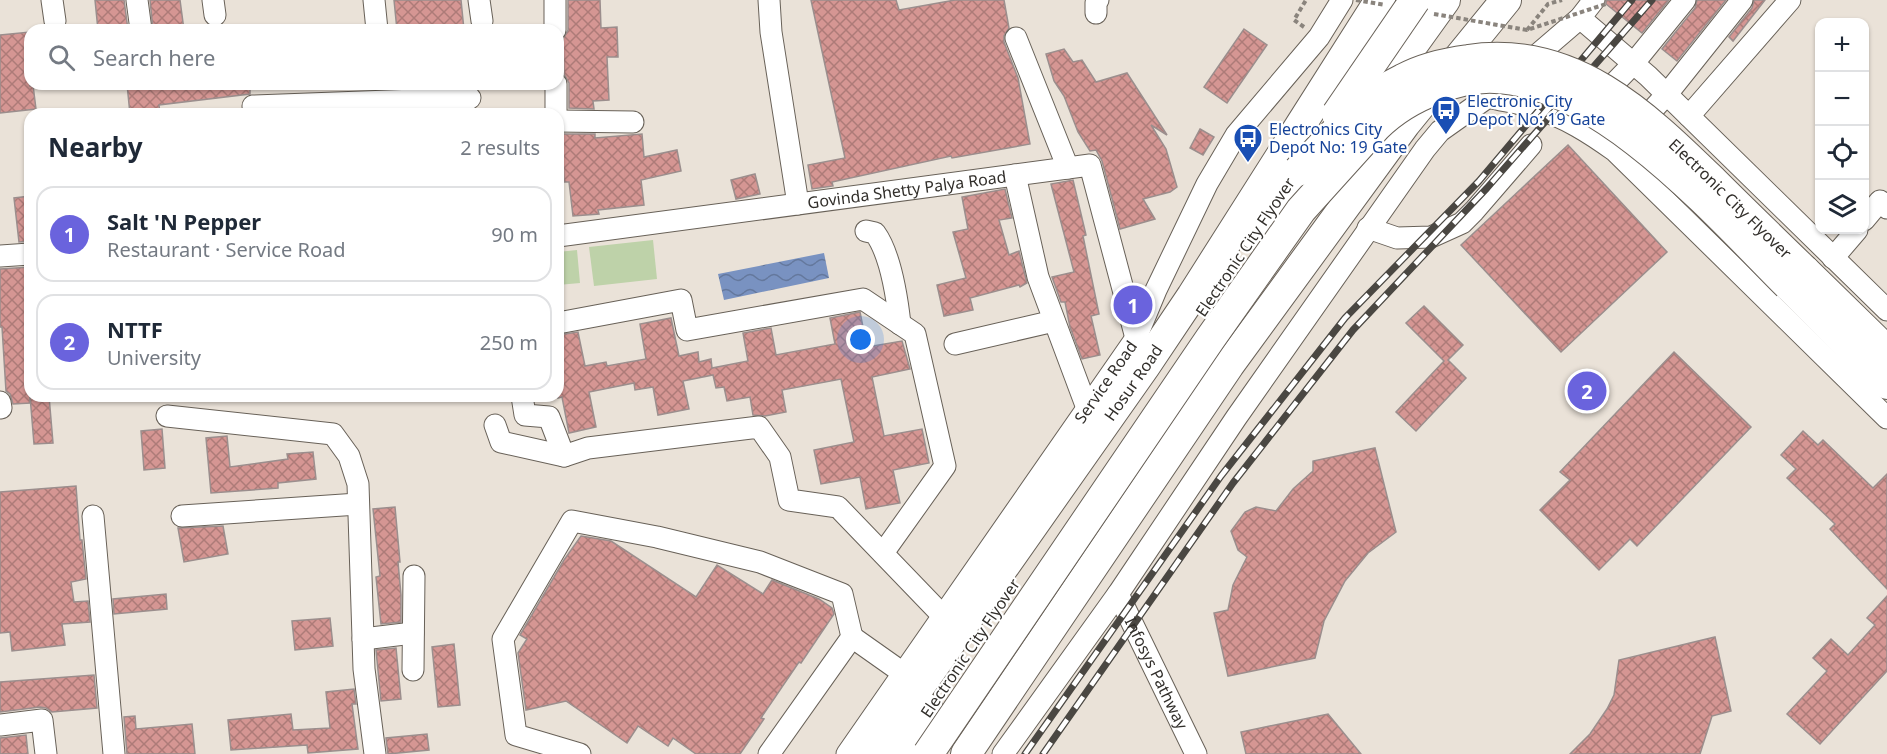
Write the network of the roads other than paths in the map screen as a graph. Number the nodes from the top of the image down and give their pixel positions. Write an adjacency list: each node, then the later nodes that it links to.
1 (137, 0): 15 (street)
2 (374, 0): 16 (street)
3 (479, 0): 14 (street)
4 (555, 0): 17 (street)
5 (769, 0): 36 (street)
6 (1342, 0): 50 (street, Service Road)
7 (1506, 0): 85 (highway)
8 (1685, 0): 19 (street)
9 (1742, 0): 21 (street)
10 (1790, 0): 26 (street)
11 (1600, 2): 13 (street)
12 (1411, 4): 33 (highway, bridge); 81 (highway, Hosur Road); 84 (highway)
13 (1580, 18): 19 (street); 22 (street)
14 (482, 21)
15 (140, 24)
16 (376, 24)
17 (555, 24)
18 (1016, 38): 32 (street)
19 (1633, 64): 21 (street); 29 (street)
20 (556, 90): 25 (street)
21 (1667, 94): 26 (street); 31 (street)
22 (1488, 97): 29 (street); 38 (street)
23 (470, 98): 24 (street)
24 (252, 108)
25 (556, 108)
26 (1689, 116): 44 (street)
27 (564, 121): 28 (street)
28 (633, 122)
29 (1574, 125): 31 (street)
30 (1531, 145): 38 (street)
31 (1615, 151): 59 (street)
32 (1068, 168): 34 (street); 50 (street)
33 (1298, 171): 45 (highway, Electronic City Flyover, bridge); 82 (highway, Electronic City Flyover)
34 (1015, 175): 36 (street, Govinda Shetty Palya Road); 47 (street, Govinda Shetty Palya Road)
35 (1885, 200): 37 (street)
36 (798, 204): 41 (street, Govinda Shetty Palya Road)
37 (1869, 215)
38 (1368, 228): 67 (street)
39 (866, 231): 49 (street)
40 (1854, 234): 44 (street)
41 (564, 235)
42 (24, 254): 43 (street)
43 (0, 256)
44 (1833, 258): 46 (street)
45 (1796, 277): 52 (highway, Electronic City Flyover); 53 (highway, Electronic City Flyover); 83 (highway, Electronic City Flyover, bridge)
46 (1887, 310)
47 (1054, 321): 51 (street); 57 (street, Govinda Shetty Palya Road)
48 (564, 322): 49 (street)
49 (900, 324): 65 (street)
50 (1136, 338): 57 (street, Service Road)
51 (956, 344)
52 (1887, 351)
53 (1887, 384)
54 (0, 402): 56 (street)
55 (523, 402): 61 (street)
56 (1, 408)
57 (1087, 408): 68 (street, Service Road)
58 (167, 416): 62 (street)
59 (1887, 418)
60 (495, 425): 61 (street)
61 (564, 456): 65 (street)
62 (358, 504): 64 (street); 71 (street)
63 (93, 516): 76 (street)
64 (182, 516)
65 (883, 553): 68 (street)
66 (414, 576): 69 (street)
67 (1118, 594): 86 (street); 87 (street, Infosys Pathway)
68 (943, 616): 73 (street, Service Road)
69 (413, 633): 71 (street); 72 (street)
70 (852, 636): 73 (street); 78 (street); 79 (street)
71 (363, 639): 77 (street)
72 (413, 670)
73 (903, 673): 80 (street, Service Road)
74 (0, 725): 75 (street)
75 (46, 754)
76 (114, 754)
77 (375, 754)
78 (580, 754)
79 (769, 754)
80 (847, 754)
81 (872, 754)
82 (898, 754)
83 (928, 754)
84 (949, 754)
85 (966, 754)
86 (1003, 754)
87 (1196, 754)

